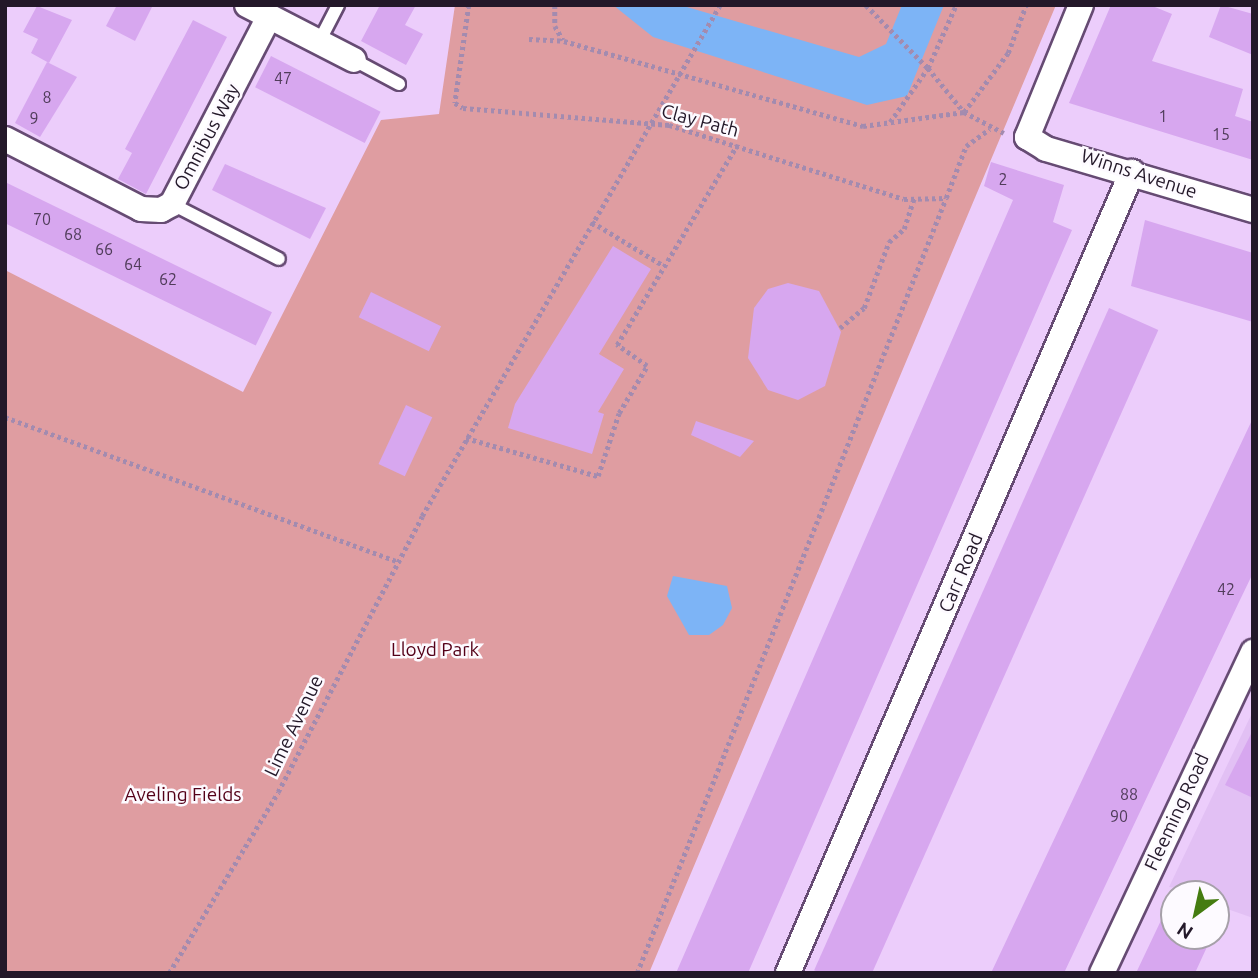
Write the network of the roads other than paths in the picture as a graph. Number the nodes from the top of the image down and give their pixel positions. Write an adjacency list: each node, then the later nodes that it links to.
1 (247, 5): 4 (street)
2 (338, 5): 5 (lane)
3 (1081, 5): 9 (street, Winns Avenue)
4 (270, 17): 5 (street); 10 (street, Omnibus Way)
5 (319, 42): 6 (street)
6 (354, 60): 7 (lane)
7 (399, 84)
8 (5, 139): 10 (street, Omnibus Way)
9 (1132, 172): 11 (street, Winns Avenue); 14 (street, Carr Road)
10 (172, 204): 12 (lane)
11 (1253, 211)
12 (279, 259)
13 (1253, 652): 15 (street, Fleeming Road)
14 (788, 973)
15 (1102, 973)

